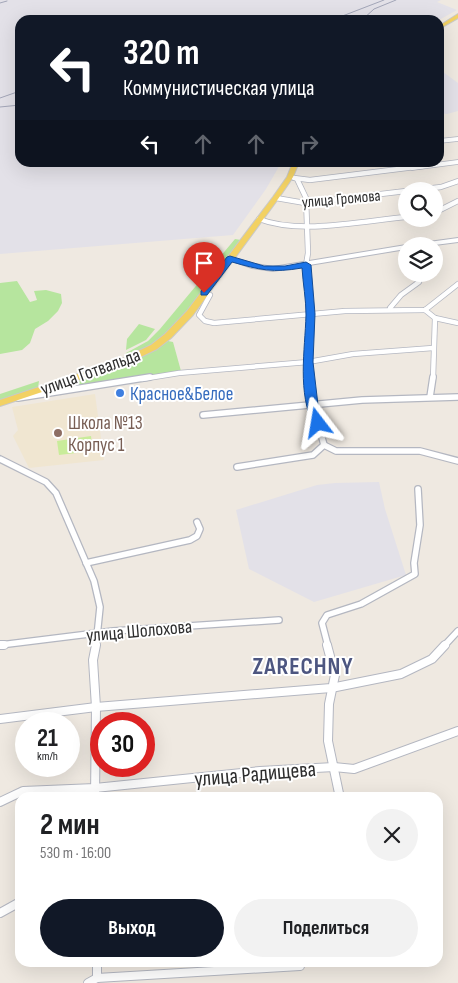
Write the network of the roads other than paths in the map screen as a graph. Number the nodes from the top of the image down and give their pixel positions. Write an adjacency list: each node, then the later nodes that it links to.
1 (458, 16): 2 (main road)
2 (444, 25)
3 (458, 139): 4 (street)
4 (444, 140)
5 (458, 162): 6 (street)
6 (444, 164)
7 (295, 167): 9 (main road, улица Готвальда)
8 (417, 167): 9 (street)
9 (294, 178): 13 (main road, улица Готвальда); 15 (street)
10 (458, 181): 11 (street, улица Громова)
11 (443, 187)
12 (398, 192): 15 (street, улица Громова)
13 (276, 198): 15 (street, улица Громова); 18 (main road, улица Готвальда)
14 (458, 201): 16 (street)
15 (305, 203): 19 (street)
16 (443, 208)
17 (398, 218): 19 (street)
18 (259, 219): 19 (street); 23 (main road, улица Готвальда)
19 (306, 228): 24 (street)
20 (458, 240): 21 (street)
21 (443, 242)
22 (398, 248): 24 (street)
23 (230, 258): 24 (street); 35 (main road, улица Готвальда)
24 (306, 265): 30 (street)
25 (418, 282): 28 (street)
26 (458, 284): 29 (street)
27 (210, 295): 30 (street)
28 (390, 308): 29 (street); 30 (street)
29 (425, 310): 31 (street)
30 (311, 314): 34 (street)
31 (435, 318): 32 (street); 33 (street)
32 (458, 323)
33 (433, 348): 34 (street); 36 (street)
34 (308, 362): 35 (street); 39 (street)
35 (56, 389): 38 (main road, улица Готвальда)
36 (430, 397): 37 (street); 39 (street)
37 (458, 398)
38 (0, 403)
39 (313, 405): 40 (street); 41 (street)
40 (203, 416)
41 (324, 446): 43 (street); 44 (street)
42 (0, 459): 47 (street)
43 (458, 461)
44 (237, 467)
45 (418, 489): 52 (street)
46 (197, 522): 47 (street)
47 (86, 564): 50 (street)
48 (279, 620): 50 (street, улица Шолохова)
49 (458, 631): 52 (street)
50 (98, 633): 51 (street, улица Шолохова); 53 (street)
51 (0, 645)
52 (331, 688): 53 (street); 56 (street)
53 (96, 707): 54 (street); 57 (street)
54 (0, 719)
55 (458, 731): 56 (street, улица Радищева)
56 (334, 767): 57 (street, улица Радищева); 60 (street)
57 (95, 788): 58 (street, улица Радищева); 59 (street)
58 (21, 792)
59 (95, 792)
60 (339, 792)
61 (15, 795): 62 (street, улица Радищева)
62 (0, 802)
63 (15, 905): 64 (street)
64 (0, 913)
65 (97, 967): 67 (street)
66 (283, 967): 67 (street)
67 (98, 978): 68 (street)
68 (88, 983)

